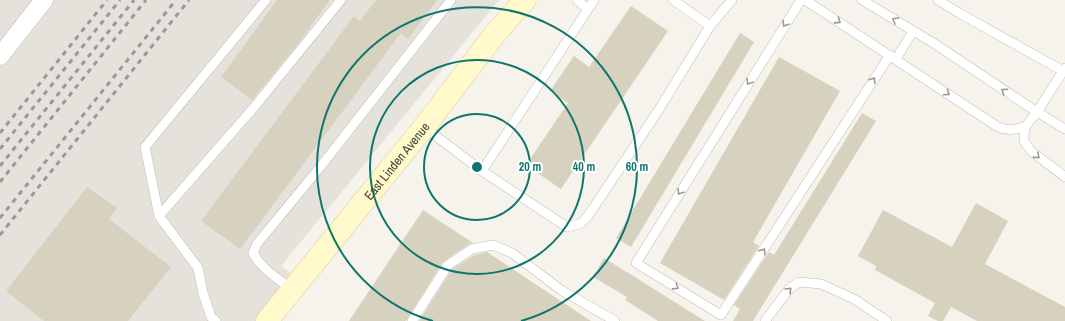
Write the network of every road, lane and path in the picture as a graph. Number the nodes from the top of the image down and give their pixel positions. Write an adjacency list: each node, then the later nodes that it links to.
1 (44, 0): 17 (street)
2 (266, 0): 26 (lane)
3 (342, 0): 26 (lane)
4 (451, 0): 27 (lane)
5 (525, 0): 22 (street, East Linden Avenue)
6 (578, 0): 14 (lane)
7 (594, 0): 14 (lane)
8 (673, 0): 15 (lane)
9 (732, 0): 15 (lane)
10 (801, 0): 18 (lane, one-way to 18)
11 (805, 0): 18 (lane, one-way to 18)
12 (862, 0): 16 (lane, one-way to 12)
13 (938, 0): 19 (lane)
14 (588, 9): 24 (lane)
15 (710, 26): 24 (lane)
16 (913, 31): 18 (lane); 20 (lane, one-way to 16)
17 (0, 56)
18 (893, 57): 21 (lane, one-way to 21)
19 (1064, 71): 20 (lane)
20 (1037, 112): 21 (lane); 23 (lane)
21 (1026, 126): 25 (lane, one-way to 25)
22 (424, 127): 24 (lane); 27 (street, East Linden Avenue)
23 (1065, 129)
24 (482, 171)
25 (1065, 177)
26 (159, 216): 28 (lane)
27 (292, 290): 29 (street, East Linden Avenue)
28 (216, 321)
29 (267, 321)
30 (412, 321): 31 (lane)
31 (615, 321)
32 (765, 321): 33 (lane, one-way to 33)
33 (887, 321)

